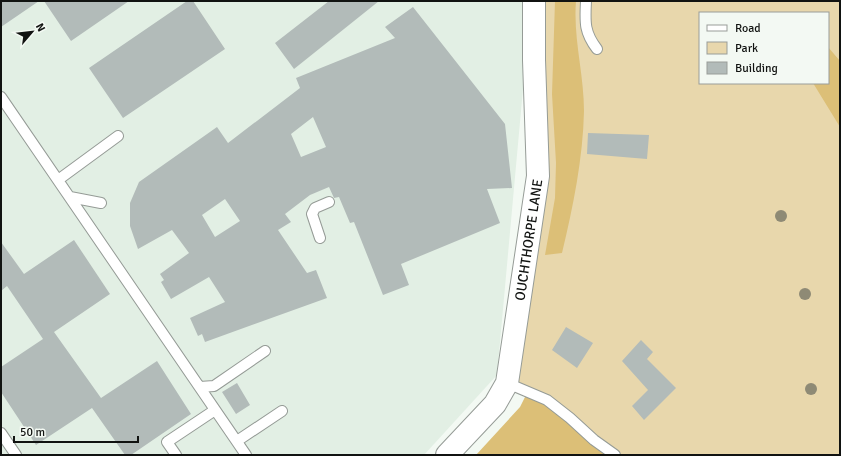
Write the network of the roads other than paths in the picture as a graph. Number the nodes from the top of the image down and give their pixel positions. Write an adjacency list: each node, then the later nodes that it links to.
1 (534, 1): 12 (street, OUCHTHORPE LANE)
2 (586, 1): 3 (lane)
3 (597, 49)
4 (1, 97): 6 (lane)
5 (118, 136): 6 (lane)
6 (58, 180): 7 (lane)
7 (70, 197): 9 (lane); 13 (lane)
8 (329, 202): 10 (lane)
9 (101, 203)
10 (320, 238)
11 (265, 351): 13 (lane)
12 (507, 383): 21 (street, OUCHTHORPE LANE); 22 (lane)
13 (200, 387): 14 (lane)
14 (215, 410): 17 (lane); 19 (lane)
15 (282, 411): 17 (lane)
16 (1, 433): 18 (lane)
17 (237, 441): 20 (lane)
18 (16, 455)
19 (176, 455)
20 (246, 455)
21 (447, 455)
22 (615, 455)

